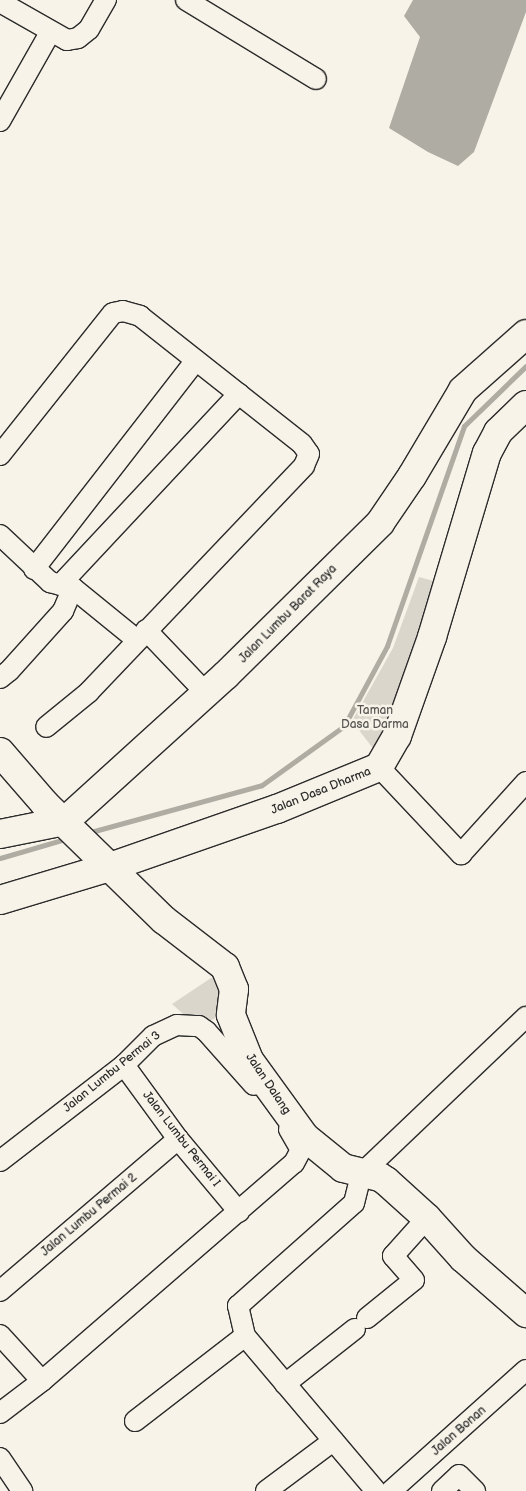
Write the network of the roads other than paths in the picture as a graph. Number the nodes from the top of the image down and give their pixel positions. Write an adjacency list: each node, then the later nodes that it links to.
1 (106, 0): 4 (street)
2 (186, 0): 5 (street)
3 (0, 2): 4 (street)
4 (51, 31): 6 (street)
5 (316, 79)
6 (1, 117)
7 (526, 334): 17 (street, Jalan Lumbu Barat Raya)
8 (196, 360): 9 (street); 11 (street); 13 (street)
9 (239, 394): 14 (street); 15 (street)
10 (526, 404): 20 (street, Jalan Dasa Dharma)
11 (0, 455)
12 (0, 535): 13 (street)
13 (34, 568): 14 (street)
14 (66, 587): 15 (street); 16 (street)
15 (141, 635): 17 (street); 18 (street)
16 (0, 678)
17 (206, 693): 22 (street, Jalan Lumbu Barat Raya)
18 (46, 727)
19 (0, 752): 22 (street, Jalan Dalang)
20 (379, 768): 21 (street); 24 (street, Jalan Dasa Dharma)
21 (526, 782)
22 (70, 826): 23 (street); 24 (street, Jalan Dalang)
23 (0, 834)
24 (101, 859): 25 (street, Jalan Dasa Dharma); 30 (street, Jalan Dalang)
25 (0, 900)
26 (526, 1017): 30 (street)
27 (124, 1065): 28 (street, Jalan Lumbu Permai I); 29 (street, Jalan Lumbu Permai 3); 31 (street, Jalan Lumbu Permai 3)
28 (178, 1139): 31 (street, Jalan Lumbu Permai I); 33 (street, Jalan Lumbu Permai 2)
29 (0, 1161)
30 (362, 1174): 32 (street, Jalan Dalang); 36 (street)
31 (239, 1212): 38 (street)
32 (427, 1218): 34 (street, Jalan Dalang); 39 (street)
33 (0, 1291)
34 (526, 1313)
35 (0, 1335): 38 (street)
36 (245, 1336): 39 (street); 41 (street)
37 (526, 1370): 47 (street, Jalan Bonan)
38 (42, 1381): 40 (street)
39 (284, 1384): 42 (street)
40 (0, 1413)
41 (135, 1421)
42 (334, 1441): 45 (street); 46 (street)
43 (0, 1458): 44 (street)
44 (22, 1491)
45 (266, 1491)
46 (376, 1491)
47 (391, 1491)
48 (442, 1491): 49 (street)
49 (474, 1491)

